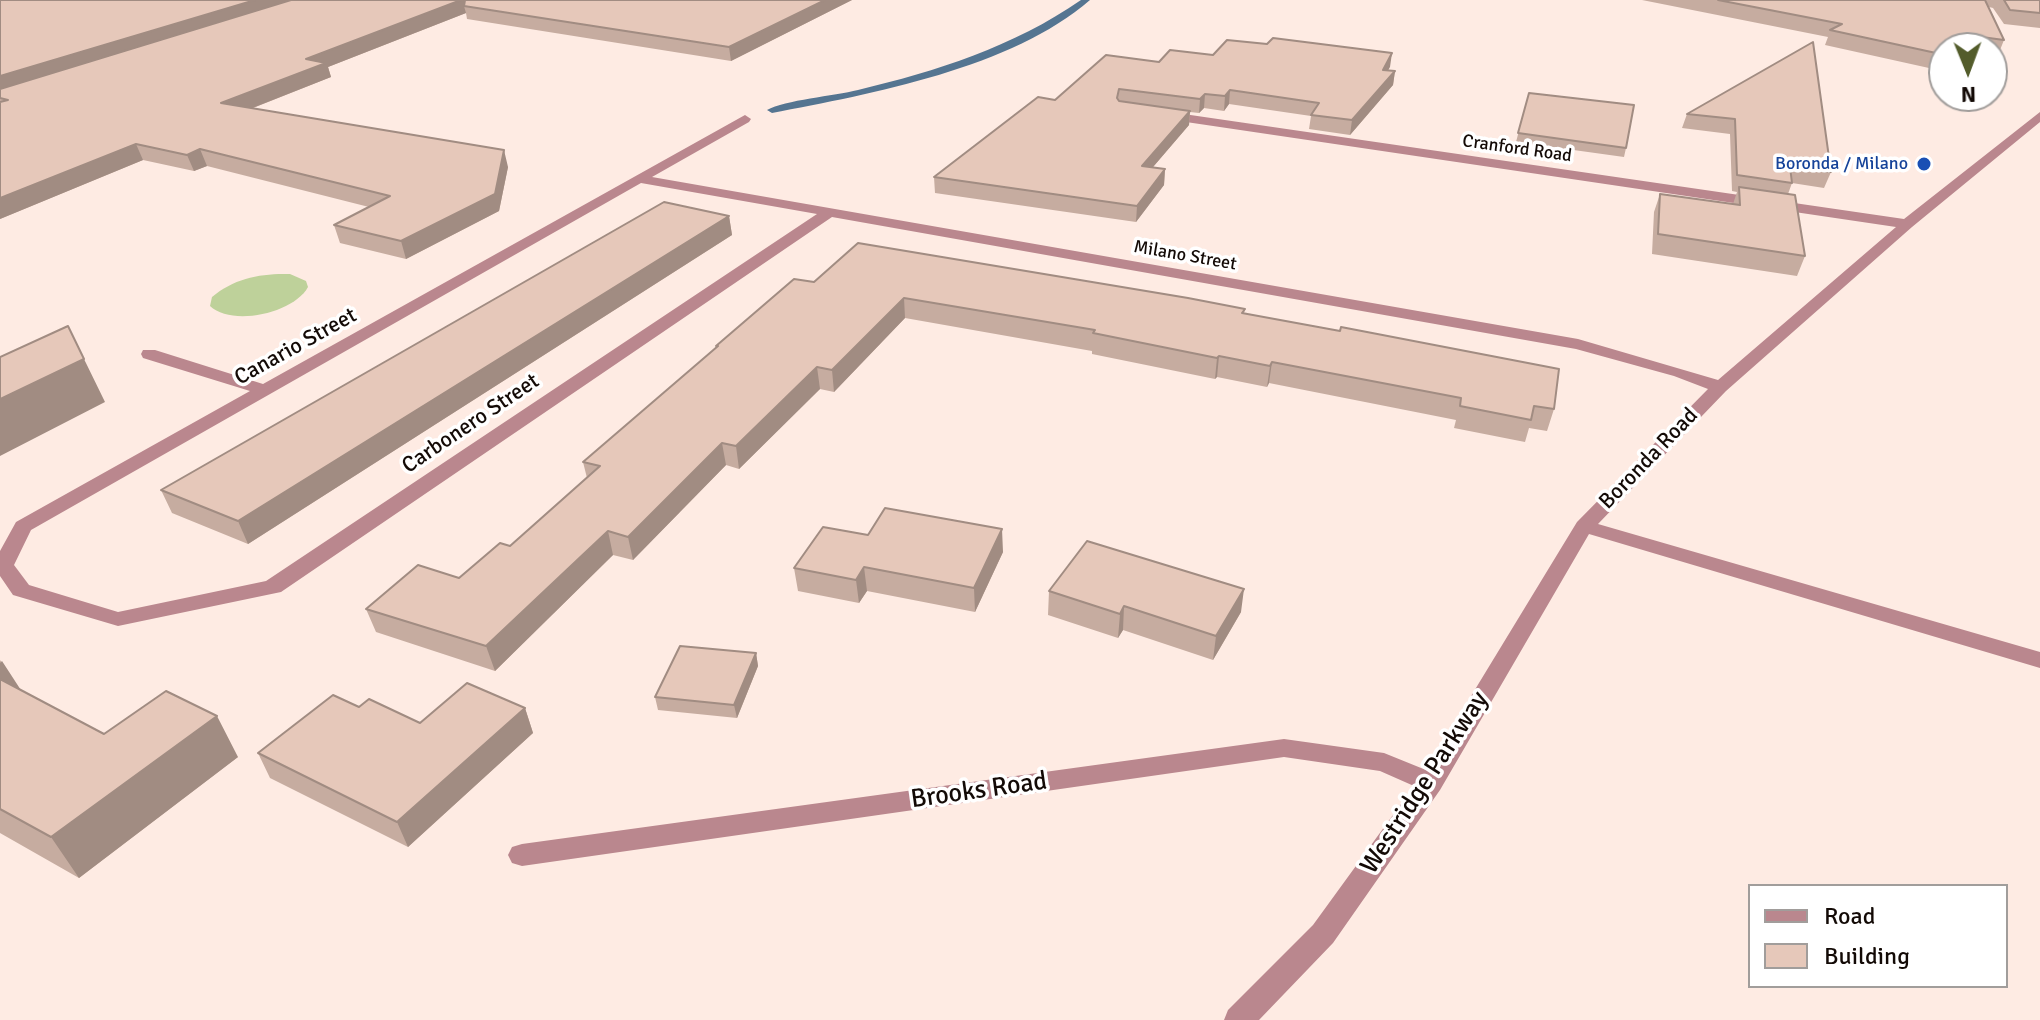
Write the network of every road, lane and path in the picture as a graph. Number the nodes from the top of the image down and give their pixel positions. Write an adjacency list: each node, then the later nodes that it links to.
1 (1154, 114): 6 (street, Cranford Road)
2 (2040, 116): 6 (street, Boronda Road)
3 (745, 119): 4 (street, Canario Street)
4 (640, 179): 5 (street, Milano Street); 9 (street, Canario Street)
5 (827, 214): 8 (street, Milano Street); 11 (street, Carbonero Street)
6 (1907, 224): 8 (street, Boronda Road)
7 (149, 354): 9 (street)
8 (1720, 387): 10 (street, Boronda Road)
9 (265, 390): 11 (street, Canario Street)
10 (1584, 526): 12 (street, Boronda Road); 13 (street, Westridge Parkway)
11 (118, 619)
12 (2040, 660)
13 (1431, 783): 14 (street, Brooks Road); 15 (street, Westridge Parkway)
14 (522, 855)
15 (1239, 1020)

